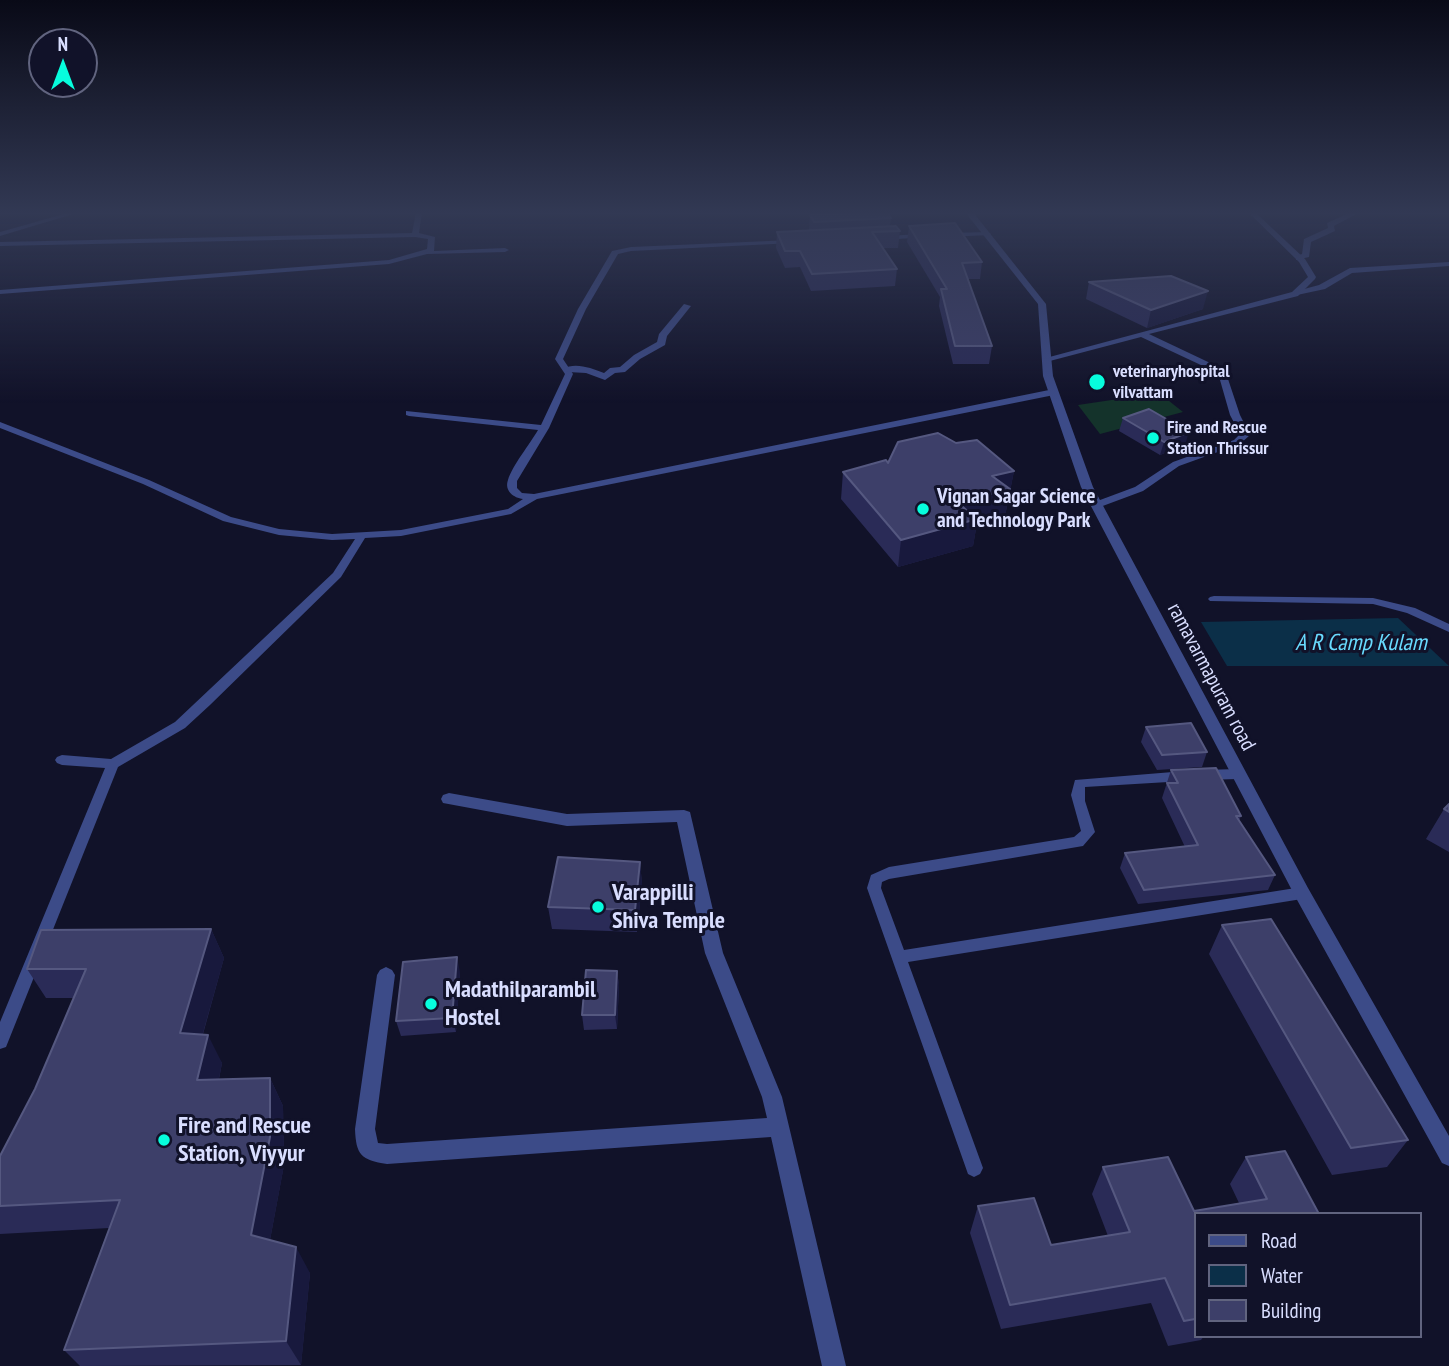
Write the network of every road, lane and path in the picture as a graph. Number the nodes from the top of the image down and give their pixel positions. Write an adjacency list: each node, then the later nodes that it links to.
1 (211, 276): 6 (lane)
2 (603, 276): 11 (lane)
3 (1020, 276): 10 (street, ramavarmapuram road)
4 (1311, 276): 7 (lane)
5 (1342, 276): 7 (street)
6 (0, 292)
7 (1297, 292): 9 (lane)
8 (687, 306): 11 (street)
9 (1142, 334): 10 (lane); 17 (lane)
10 (1045, 359): 12 (street, ramavarmapuram road)
11 (568, 369): 15 (lane)
12 (1054, 392): 16 (lane); 17 (street, ramavarmapuram road)
13 (409, 413): 15 (lane)
14 (0, 425): 18 (lane)
15 (544, 428): 16 (lane)
16 (534, 497): 18 (lane)
17 (1096, 505): 23 (street, ramavarmapuram road)
18 (361, 537): 22 (lane)
19 (1214, 599): 20 (lane)
20 (1449, 628)
21 (62, 760): 22 (lane)
22 (113, 764): 28 (lane)
23 (1238, 774): 25 (street, ramavarmapuram road); 26 (lane)
24 (449, 799): 29 (street)
25 (1302, 893): 26 (lane); 30 (street, ramavarmapuram road)
26 (899, 957): 31 (lane)
27 (386, 975): 29 (street)
28 (0, 1042)
29 (779, 1127): 32 (street)
30 (1449, 1156)
31 (974, 1168)
32 (834, 1366)

